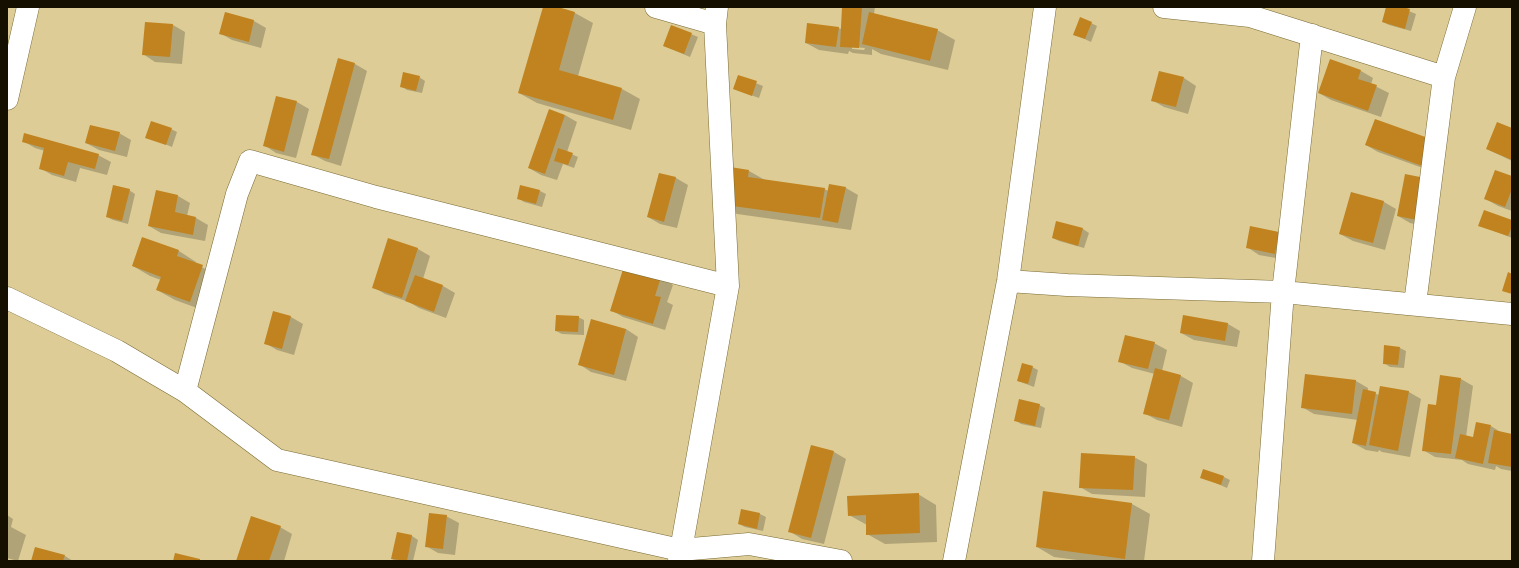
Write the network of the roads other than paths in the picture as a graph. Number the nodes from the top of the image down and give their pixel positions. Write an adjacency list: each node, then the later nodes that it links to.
1 (28, 7): 10 (street)
2 (656, 7): 7 (street)
3 (1045, 7): 11 (street)
4 (1164, 7): 6 (street)
5 (1465, 7): 9 (street)
6 (1250, 11): 8 (street)
7 (716, 15): 12 (street)
8 (1312, 35): 9 (street); 13 (street)
9 (1444, 77): 15 (street)
10 (7, 99)
11 (1008, 281): 13 (street); 20 (street)
12 (728, 286): 17 (street); 18 (street)
13 (1283, 292): 15 (street); 21 (street)
14 (7, 298): 17 (street)
15 (1415, 304): 16 (street)
16 (1512, 314)
17 (185, 391): 18 (street)
18 (680, 555): 19 (street)
19 (841, 561)
20 (954, 561)
21 (1263, 561)

